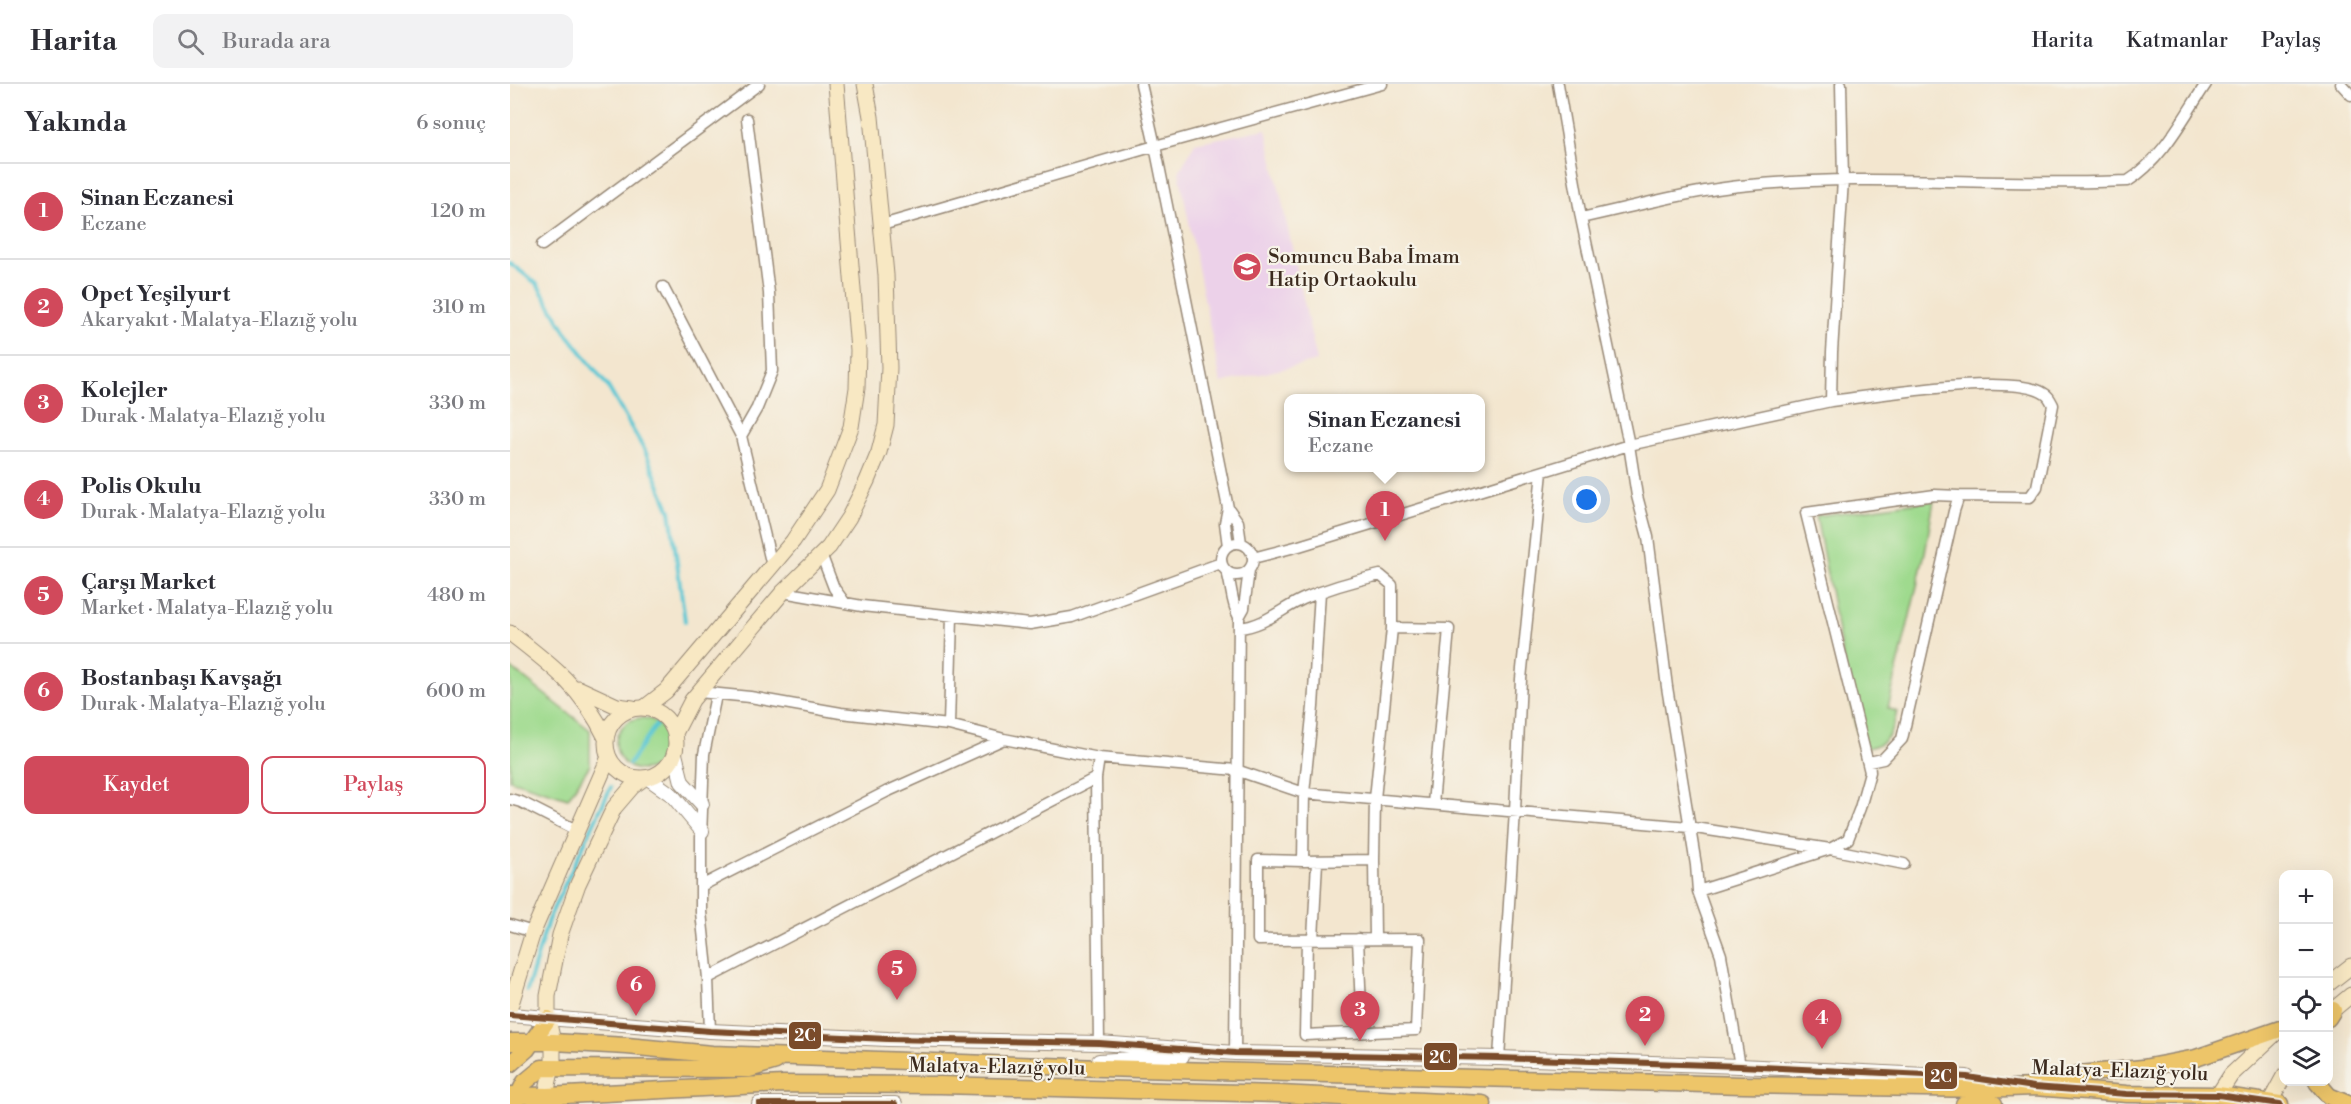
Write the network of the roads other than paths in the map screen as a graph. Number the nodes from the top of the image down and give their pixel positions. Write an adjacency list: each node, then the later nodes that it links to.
1 (759, 84): 16 (street)
2 (836, 84): 28 (main road)
3 (865, 84): 15 (main road)
4 (1141, 84): 12 (street)
5 (1382, 84): 12 (street)
6 (1558, 84): 14 (street)
7 (1841, 84): 13 (street)
8 (2206, 84): 13 (street)
9 (2341, 84): 10 (street)
10 (2351, 95)
11 (747, 119): 19 (street)
12 (1155, 146): 15 (street); 23 (street)
13 (1843, 180): 14 (street); 18 (street)
14 (1581, 218): 20 (street)
15 (882, 225): 26 (main road)
16 (542, 246)
17 (663, 287): 19 (street)
18 (1831, 401): 20 (street); 22 (street)
19 (741, 436): 28 (street)
20 (1629, 445): 21 (street); 59 (street)
21 (1542, 472): 27 (street); 58 (street)
22 (1959, 496): 50 (street); 50 (street)
23 (1228, 508): 24 (street); 25 (street)
24 (1241, 543): 25 (street); 27 (street)
25 (1228, 546): 29 (street)
26 (821, 554): 31 (main road); 33 (street)
27 (1253, 558): 30 (street)
28 (772, 566): 41 (main road)
29 (1224, 567): 30 (street); 34 (street); 35 (street)
30 (1249, 570): 35 (street)
31 (783, 592): 33 (street); 39 (main road)
32 (1320, 592): 35 (street); 36 (street); 53 (street)
33 (845, 603): 34 (street)
34 (952, 616): 42 (street)
35 (1239, 623): 49 (street)
36 (1392, 628): 55 (street); 57 (street)
37 (510, 633): 38 (main road)
38 (573, 686): 41 (main road); 44 (main road)
39 (699, 692): 40 (street); 43 (main road)
40 (716, 695): 42 (street); 56 (street)
41 (638, 708): 43 (main road); 44 (main road)
42 (949, 725): 45 (street)
43 (675, 733): 46 (main road)
44 (606, 738): 47 (main road)
45 (1004, 740): 48 (street); 67 (street)
46 (675, 754): 51 (main road); 56 (street)
47 (609, 757): 51 (main road); 60 (main road)
48 (1099, 758): 49 (street); 52 (street)
49 (1236, 770): 53 (street); 90 (street)
50 (1870, 772): 62 (street)
51 (646, 778): 61 (street); 81 (main road)
52 (1096, 778): 75 (street); 89 (street)
53 (1304, 793): 55 (street); 64 (street)
54 (510, 799): 60 (street)
55 (1375, 799): 57 (street); 63 (street)
56 (702, 804): 61 (street)
57 (1433, 804): 58 (street)
58 (1515, 811): 59 (street); 92 (street)
59 (1689, 827): 62 (street); 68 (street)
60 (576, 830): 70 (main road)
61 (702, 831): 67 (street)
62 (1830, 849): 66 (street); 68 (street)
63 (1374, 860): 65 (street); 71 (street)
64 (1303, 861): 65 (street); 72 (street)
65 (1317, 862): 72 (street)
66 (1904, 864)
67 (701, 886): 75 (street)
68 (1698, 891): 95 (street)
69 (510, 925): 70 (street)
70 (533, 932): 78 (main road)
71 (1375, 938): 73 (street); 85 (street)
72 (1310, 939): 73 (street); 85 (street)
73 (1358, 939): 85 (street)
74 (2351, 966): 76 (main road)
75 (708, 978): 84 (street)
76 (2333, 980)
77 (2351, 995): 79 (main road)
78 (510, 1007)
79 (2333, 1011)
80 (510, 1015): 81 (street)
81 (548, 1019): 84 (street); 87 (highway); 88 (main road)
82 (2279, 1028): 100 (highway)
83 (2279, 1030): 104 (main road)
84 (710, 1031): 89 (street)
85 (1362, 1031)
86 (510, 1042): 87 (highway, Malatya-Elazığ yolu)
87 (532, 1042): 88 (highway, Malatya-Elazığ yolu); 93 (highway)
88 (553, 1042): 91 (highway, Malatya-Elazığ yolu); 96 (main road)
89 (1099, 1043): 90 (street)
90 (1235, 1053): 92 (street); 94 (street)
91 (791, 1056): 94 (highway, Malatya-Elazığ yolu); 96 (highway)
92 (1499, 1058): 95 (street)
93 (510, 1064)
94 (1024, 1066): 100 (highway, Malatya-Elazığ yolu)
95 (1740, 1066): 97 (street)
96 (558, 1067): 101 (highway); 102 (highway)
97 (1967, 1077): 100 (highway)
98 (2279, 1085): 105 (main road)
99 (2320, 1086): 111 (highway)
100 (2034, 1087): 103 (highway, Malatya-Elazığ yolu)
101 (514, 1098): 102 (highway, Malatya-Elazığ yolu)
102 (551, 1098): 108 (highway, Malatya-Elazığ yolu)
103 (2198, 1100): 104 (highway, Malatya-Elazığ yolu)
104 (2216, 1100): 105 (highway, Malatya-Elazığ yolu)
105 (2271, 1103)
106 (759, 1104): 107 (street)
107 (895, 1104)
108 (1483, 1104)
109 (1964, 1104): 110 (highway)
110 (1994, 1104)
111 (2348, 1104)

